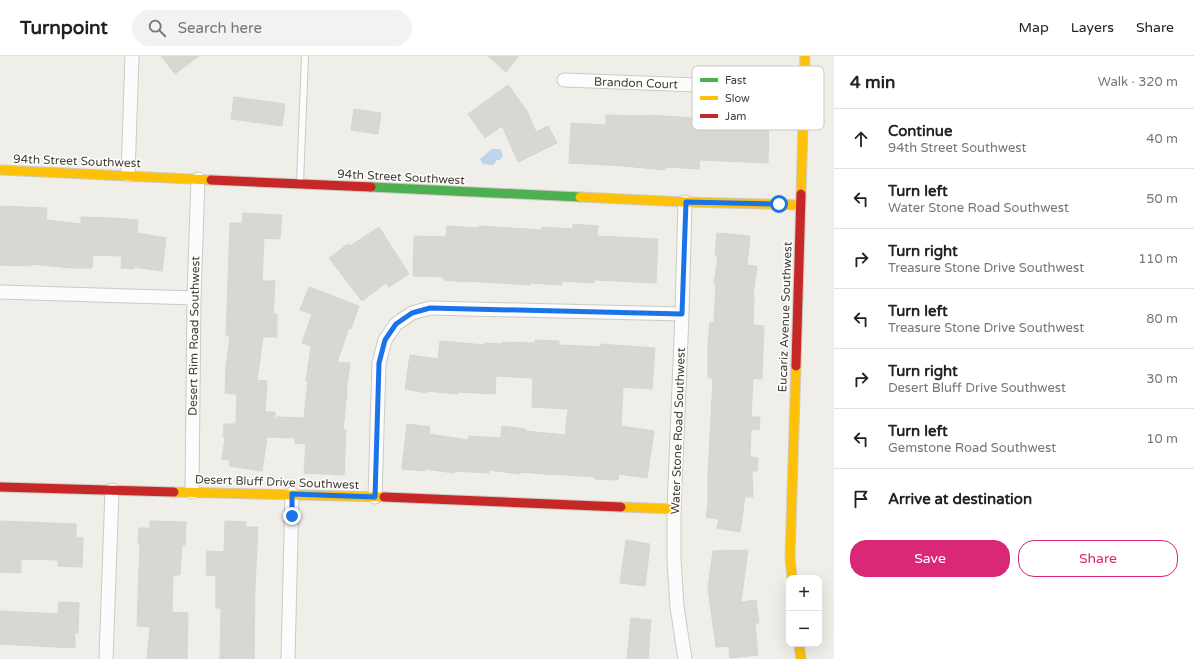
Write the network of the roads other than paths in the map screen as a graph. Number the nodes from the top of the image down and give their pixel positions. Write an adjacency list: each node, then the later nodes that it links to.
1 (132, 56): 9 (street)
2 (305, 56): 11 (lane)
3 (805, 56): 4 (street, Eucariz Avenue Southwest)
4 (805, 66)
5 (564, 80): 6 (street, Brandon Court)
6 (692, 85)
7 (803, 130): 13 (street, Eucariz Avenue Southwest)
8 (0, 170): 9 (street, 94th Street Southwest)
9 (128, 175): 10 (street, 94th Street Southwest)
10 (198, 180): 11 (street, 94th Street Southwest); 15 (street, Desert Rim Road Southwest)
11 (300, 184): 12 (street, 94th Street Southwest)
12 (686, 202): 13 (street, 94th Street Southwest); 16 (street, Water Stone Road Southwest)
13 (800, 205): 23 (street, Eucariz Avenue Southwest)
14 (0, 292): 15 (street)
15 (194, 298): 19 (street, Desert Rim Road Southwest)
16 (682, 314): 21 (street); 22 (street, Water Stone Road Southwest)
17 (0, 487): 18 (street, Desert Bluff Drive Southwest)
18 (112, 490): 19 (street, Desert Bluff Drive Southwest); 25 (street)
19 (192, 492): 20 (street, Desert Bluff Drive Southwest)
20 (292, 494): 21 (street, Desert Bluff Drive Southwest); 26 (street)
21 (375, 497): 22 (street, Desert Bluff Drive Southwest)
22 (674, 509): 27 (street, Water Stone Road Southwest)
23 (792, 575)
24 (799, 647): 28 (street)
25 (106, 659)
26 (288, 659)
27 (685, 659)
28 (801, 659)

